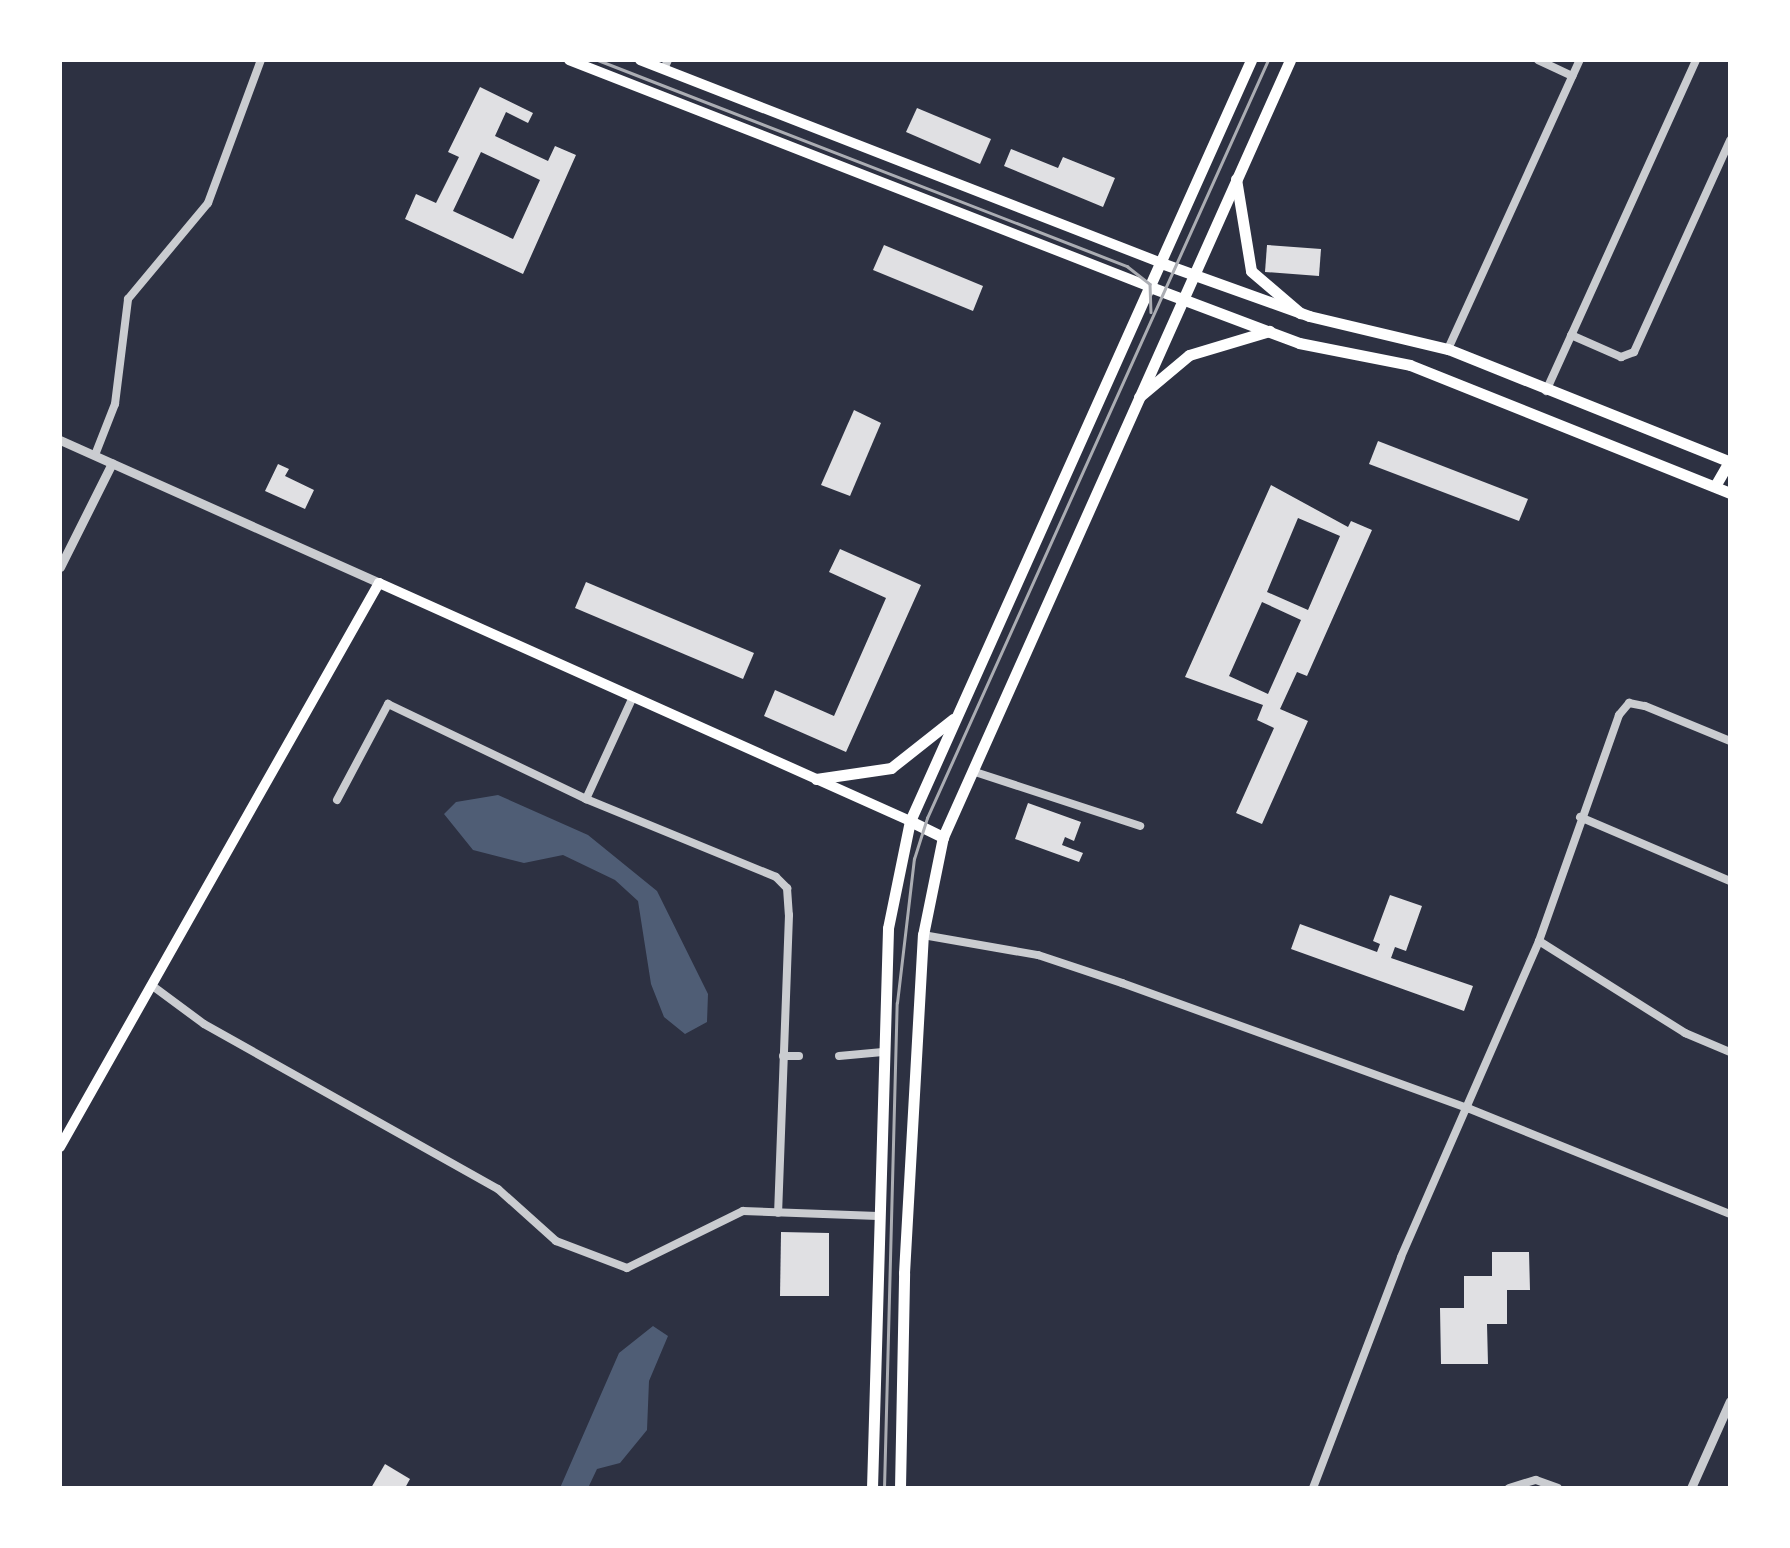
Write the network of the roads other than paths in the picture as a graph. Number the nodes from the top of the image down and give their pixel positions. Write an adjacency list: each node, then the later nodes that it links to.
1 (260, 60): 27 (street)
2 (569, 60): 11 (main road)
3 (640, 60): 9 (main road)
4 (1251, 60): 14 (main road)
5 (1290, 60): 13 (main road)
6 (1538, 60): 10 (street)
7 (1580, 60): 10 (street)
8 (1696, 60): 20 (street)
9 (666, 65): 11 (main road); 14 (main road)
10 (1572, 76): 22 (street)
11 (656, 93): 16 (main road)
12 (1730, 140): 20 (street)
13 (1236, 178): 15 (main road); 18 (main road)
14 (1164, 264): 15 (main road); 16 (main road)
15 (1192, 274): 17 (main road); 18 (main road)
16 (1153, 288): 17 (main road); 35 (main road)
17 (1181, 298): 19 (main road); 25 (main road)
18 (1300, 313): 21 (main road)
19 (1269, 331): 23 (main road); 25 (main road)
20 (1571, 334): 24 (street)
21 (1417, 340): 22 (main road); 23 (main road)
22 (1448, 349): 24 (main road)
23 (1410, 364): 30 (main road)
24 (1546, 391): 28 (main road)
25 (1136, 400): 37 (main road)
26 (60, 440): 27 (street)
27 (95, 455): 29 (street)
28 (1730, 461): 30 (main road)
29 (112, 462): 32 (street); 33 (street)
30 (1715, 486): 31 (main road)
31 (1730, 493)
32 (60, 567)
33 (378, 583): 34 (main road); 48 (main road)
34 (633, 697): 38 (main road); 40 (street)
35 (960, 713): 38 (main road); 42 (main road)
36 (1730, 741): 41 (street)
37 (972, 770): 43 (street); 44 (main road)
38 (816, 778): 42 (main road)
39 (337, 800): 40 (street)
40 (586, 800): 51 (street)
41 (1580, 817): 45 (street); 47 (street)
42 (910, 821): 44 (main road); 49 (main road)
43 (1140, 826)
44 (943, 837): 46 (main road)
45 (1730, 881)
46 (923, 935): 54 (street); 61 (main road)
47 (1538, 942): 50 (street); 54 (street)
48 (154, 987): 55 (main road); 56 (street)
49 (883, 1052): 53 (street); 58 (main road)
50 (1730, 1052)
51 (784, 1056): 52 (street); 56 (street)
52 (798, 1056)
53 (840, 1056)
54 (1470, 1109): 57 (street); 62 (street)
55 (60, 1148)
56 (778, 1213): 58 (street)
57 (1730, 1214)
58 (878, 1216): 60 (main road)
59 (1730, 1401): 65 (street)
60 (872, 1488)
61 (900, 1488)
62 (1313, 1488)
63 (1509, 1488): 64 (street)
64 (1558, 1488)
65 (1691, 1488)

